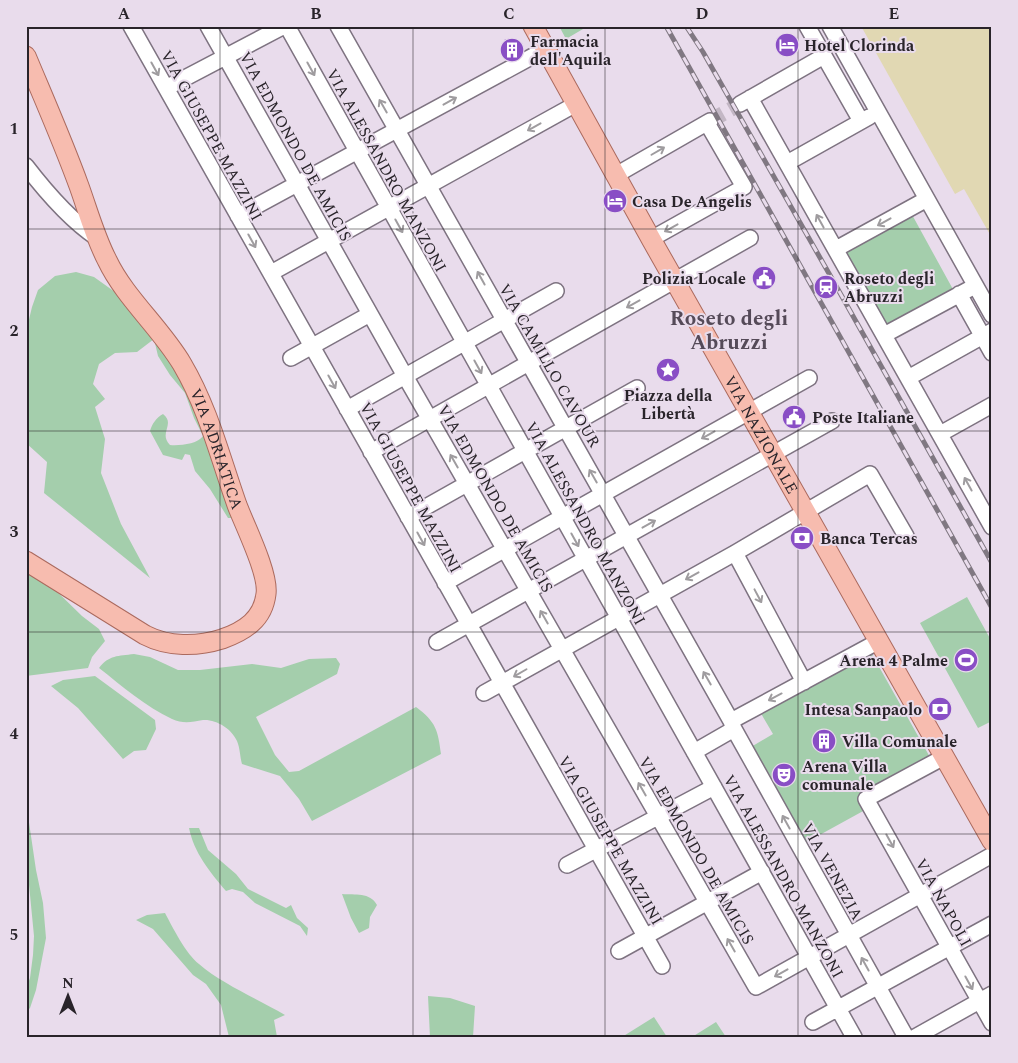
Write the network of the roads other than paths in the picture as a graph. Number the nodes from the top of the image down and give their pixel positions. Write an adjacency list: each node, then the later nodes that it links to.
1 (208, 26): 11 (street, VIA EDMONDO DE AMICIS)
2 (286, 26): 11 (street); 17 (street, VIA ALESSANDRO MANZONI, one-way to 17)
3 (338, 26): 16 (street, VIA CAMILLO CAVOUR, one-way to 3)
4 (533, 26): 8 (main road, VIA NAZIONALE)
5 (808, 26): 10 (street)
6 (830, 26): 14 (street)
7 (133, 27): 12 (street, VIA GIUSEPPE MAZZINI, one-way to 12)
8 (546, 49): 13 (main road, VIA NAZIONALE); 16 (street, one-way to 8)
9 (26, 56): 26 (main road, VIA ADRIATICA)
10 (824, 56): 15 (street); 18 (street)
11 (226, 57): 12 (street); 21 (street, VIA EDMONDO DE AMICIS)
12 (166, 88): 25 (street, VIA GIUSEPPE MAZZINI)
13 (576, 104): 20 (main road, VIA NAZIONALE); 22 (street, one-way to 22)
14 (878, 113): 15 (street); 23 (street)
15 (861, 121): 18 (street)
16 (397, 130): 17 (street); 22 (street, VIA CAMILLO CAVOUR)
17 (357, 152): 21 (street); 24 (street, VIA ALESSANDRO MANZONI)
18 (787, 163): 30 (street, one-way to 18)
19 (26, 166): 26 (street)
20 (616, 175): 28 (main road, VIA NAZIONALE); 28 (street, one-way to 28)
21 (297, 184): 25 (street); 29 (street, VIA EDMONDO DE AMICIS)
22 (428, 186): 24 (street); 38 (street, VIA CAMILLO CAVOUR, one-way to 22)
23 (927, 198): 30 (street, one-way to 30); 33 (street)
24 (388, 207): 29 (street); 41 (street, VIA ALESSANDRO MANZONI, one-way to 41)
25 (238, 216): 31 (street, VIA GIUSEPPE MAZZINI, one-way to 31)
26 (97, 238): 72 (main road, VIA ADRIATICA)
27 (750, 238): 32 (street)
28 (651, 239): 32 (main road, VIA NAZIONALE)
29 (329, 241): 31 (street); 36 (street, VIA EDMONDO DE AMICIS)
30 (836, 249): 40 (street)
31 (271, 273): 42 (street, VIA GIUSEPPE MAZZINI)
32 (675, 280): 45 (street, one-way to 45); 53 (main road, VIA NAZIONALE)
33 (975, 286): 35 (street); 37 (street)
34 (556, 291): 38 (street)
35 (959, 294): 39 (street); 40 (street)
36 (370, 314): 42 (street); 46 (street, VIA EDMONDO DE AMICIS)
37 (992, 315)
38 (504, 320): 41 (street); 45 (street, VIA CAMILLO CAVOUR)
39 (987, 333): 43 (street); 48 (street)
40 (884, 335): 48 (street)
41 (464, 343): 46 (street); 49 (street, VIA ALESSANDRO MANZONI, one-way to 49)
42 (312, 347): 44 (street); 52 (street, VIA GIUSEPPE MAZZINI, one-way to 52)
43 (992, 353)
44 (291, 358)
45 (529, 363): 49 (street); 56 (street, VIA CAMILLO CAVOUR)
46 (405, 376): 52 (street); 54 (street, VIA EDMONDO DE AMICIS)
47 (809, 378): 53 (street)
48 (908, 378): 57 (street)
49 (489, 386): 54 (street); 58 (street, VIA ALESSANDRO MANZONI)
50 (637, 388): 56 (street)
51 (992, 405): 57 (street)
52 (347, 409): 59 (street, VIA GIUSEPPE MAZZINI)
53 (750, 411): 60 (main road, VIA NAZIONALE); 62 (street, one-way to 62)
54 (430, 419): 59 (street); 61 (street, VIA EDMONDO DE AMICIS, one-way to 54)
55 (832, 421): 60 (street)
56 (566, 428): 58 (street); 62 (street, VIA CAMILLO CAVOUR, one-way to 56)
57 (940, 434): 66 (street, one-way to 57)
58 (525, 451): 61 (street); 65 (street, VIA ALESSANDRO MANZONI)
59 (371, 452): 64 (street, VIA GIUSEPPE MAZZINI)
60 (774, 453): 63 (main road, VIA NAZIONALE); 67 (street, one-way to 60)
61 (467, 484): 64 (street); 69 (street, VIA EDMONDO DE AMICIS)
62 (603, 494): 65 (street); 67 (street, VIA CAMILLO CAVOUR)
63 (806, 511): 68 (street); 70 (street); 78 (main road, VIA NAZIONALE)
64 (408, 517): 73 (street, VIA GIUSEPPE MAZZINI, one-way to 73)
65 (562, 517): 69 (street); 71 (street, VIA ALESSANDRO MANZONI, one-way to 71)
66 (992, 527)
67 (627, 536): 71 (street); 75 (street, VIA CAMILLO CAVOUR)
68 (906, 536)
69 (505, 549): 73 (street); 74 (street, VIA EDMONDO DE AMICIS)
70 (735, 553): 75 (street, one-way to 75); 81 (street, one-way to 81)
71 (586, 559): 74 (street); 76 (street, VIA ALESSANDRO MANZONI)
72 (26, 561)
73 (445, 583): 77 (street, VIA GIUSEPPE MAZZINI)
74 (529, 591): 77 (street); 80 (street, VIA EDMONDO DE AMICIS, one-way to 74)
75 (659, 594): 76 (street); 84 (street, VIA CAMILLO CAVOUR, one-way to 75)
76 (618, 617): 80 (street); 85 (street, VIA ALESSANDRO MANZONI)
77 (469, 625): 79 (street); 82 (street, VIA GIUSEPPE MAZZINI)
78 (879, 641): 81 (street); 86 (main road, VIA NAZIONALE)
79 (437, 642)
80 (562, 648): 82 (street, one-way to 82); 88 (street, VIA EDMONDO DE AMICIS, one-way to 80)
81 (804, 682): 84 (street, one-way to 84)
82 (502, 683): 83 (street); 90 (street, VIA GIUSEPPE MAZZINI)
83 (484, 693)
84 (733, 725): 85 (street); 97 (street, VIA VENEZIA, one-way to 84)
85 (694, 752): 87 (street, VIA ALESSANDRO MANZONI)
86 (944, 756): 89 (main road, VIA NAZIONALE); 94 (street, VIA NAPOLI, one-way to 94)
87 (714, 787): 88 (street); 93 (street, VIA ALESSANDRO MANZONI)
88 (658, 818): 90 (street); 95 (street, VIA EDMONDO DE AMICIS)
89 (992, 841)
90 (595, 849): 92 (street); 98 (street, VIA GIUSEPPE MAZZINI)
91 (992, 855): 94 (street)
92 (567, 865)
93 (762, 872): 95 (street); 101 (street, VIA ALESSANDRO MANZONI)
94 (920, 895): 97 (street); 99 (street, VIA NAPOLI)
95 (706, 903): 98 (street); 101 (street, VIA EDMONDO DE AMICIS, one-way to 95)
96 (992, 924): 99 (street)
97 (849, 935): 101 (street); 103 (street, VIA VENEZIA, one-way to 97)
98 (645, 936): 100 (street); 102 (street, VIA GIUSEPPE MAZZINI)
99 (950, 948): 103 (street); 104 (street, VIA NAPOLI, one-way to 104)
100 (619, 951)
101 (809, 957): 105 (street, VIA ALESSANDRO MANZONI)
102 (662, 966)
103 (878, 987): 105 (street); 109 (street, VIA VENEZIA)
104 (986, 997): 107 (street, VIA NAPOLI); 110 (street)
105 (838, 1009): 106 (street); 108 (street, VIA ALESSANDRO MANZONI)
106 (813, 1022)
107 (992, 1023)
108 (854, 1037)
109 (906, 1037)
110 (915, 1037)

